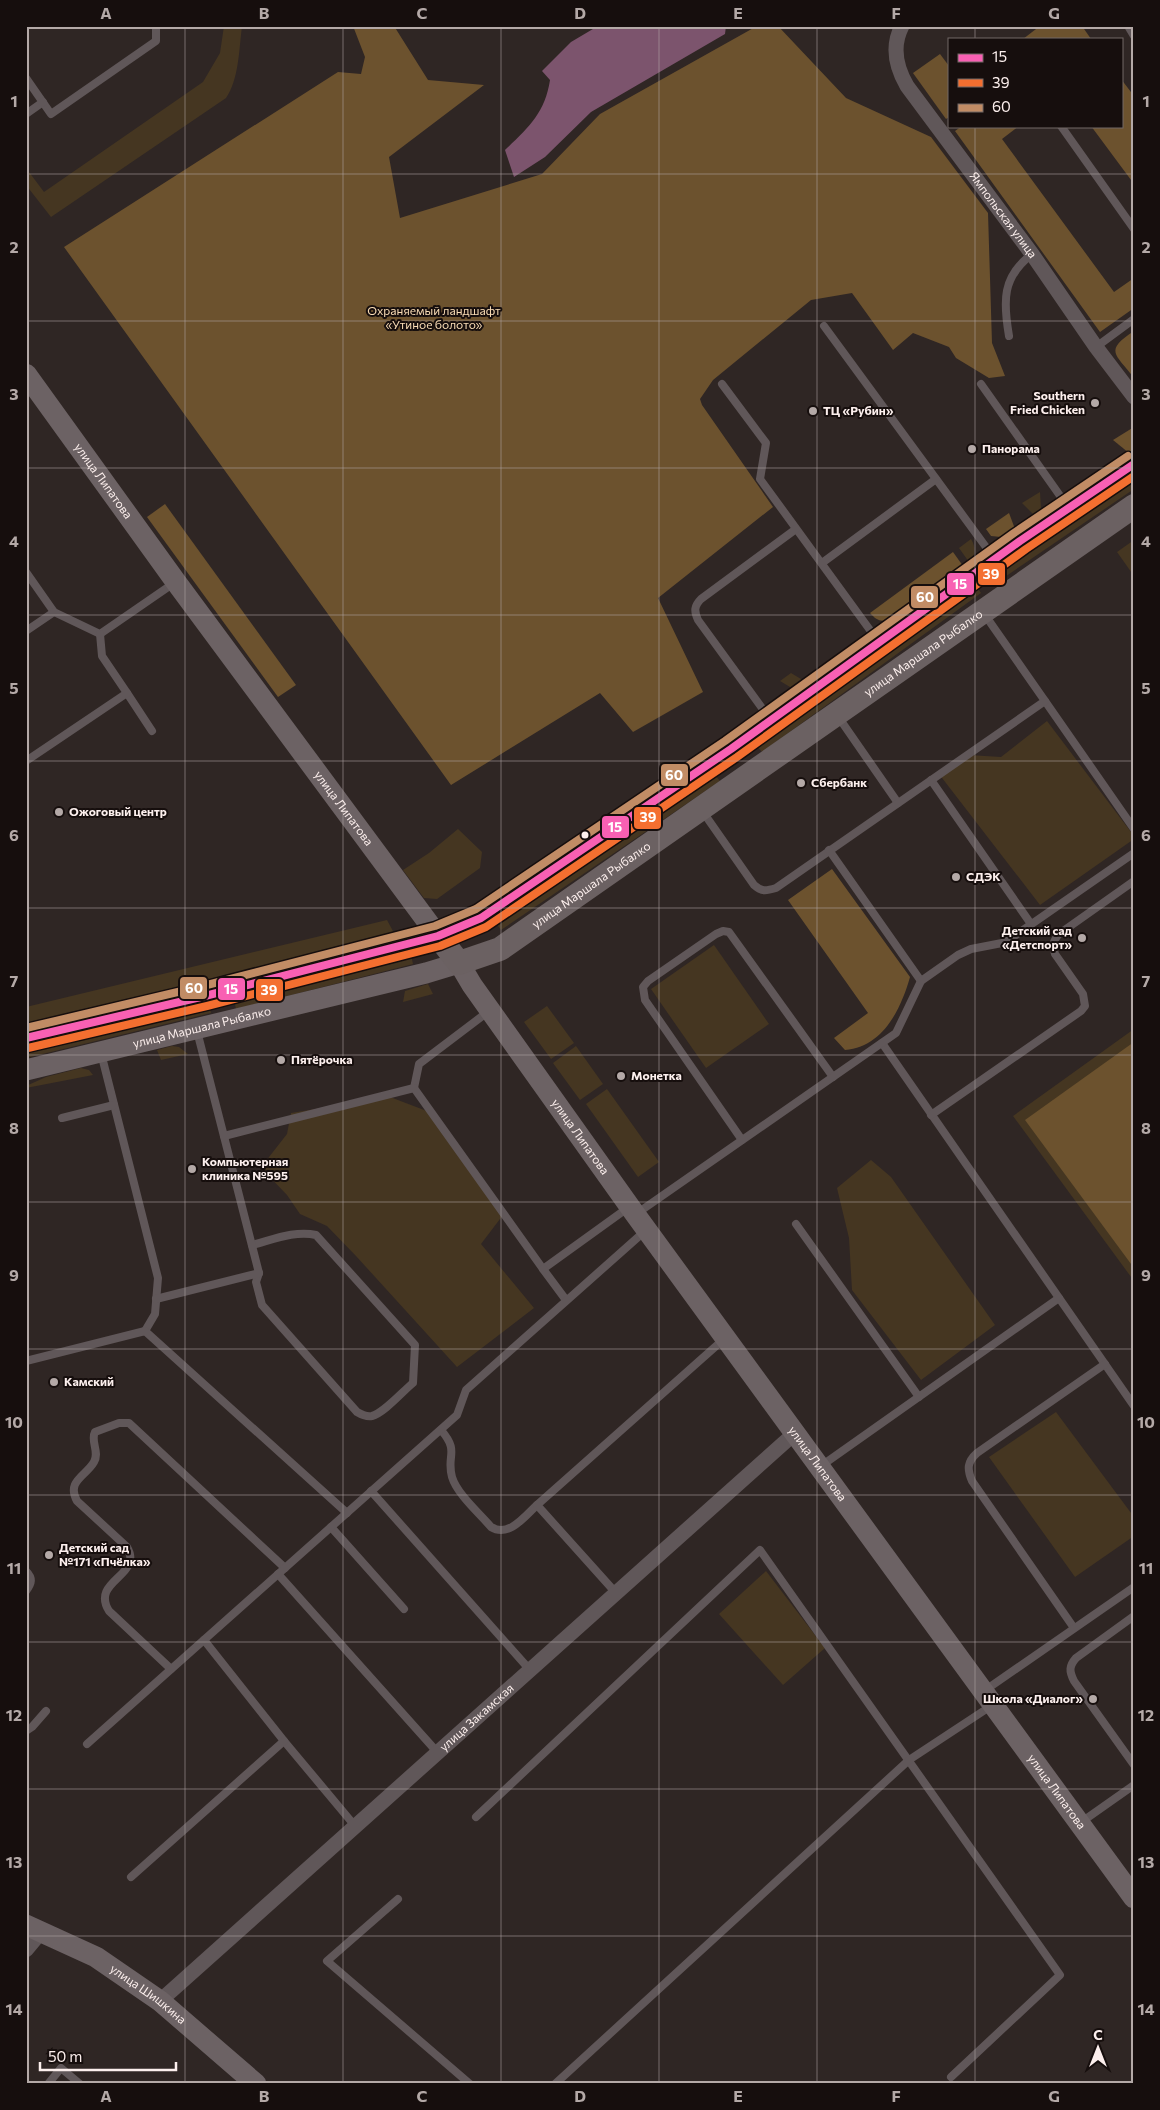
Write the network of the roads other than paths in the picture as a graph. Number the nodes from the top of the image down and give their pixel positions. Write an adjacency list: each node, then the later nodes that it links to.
1 (156, 26): 6 (lane)
2 (902, 26): 9 (street, Ямпольская улица)
3 (1128, 26): 4 (lane)
4 (1134, 36)
5 (26, 78): 6 (lane)
6 (43, 102): 7 (lane)
7 (26, 114)
8 (1062, 128): 10 (lane)
9 (946, 129): 11 (street, Ямпольская улица)
10 (1134, 229)
11 (1032, 254): 14 (lane); 15 (street, Ямпольская улица)
12 (1134, 319): 15 (lane)
13 (824, 326): 21 (lane)
14 (1009, 336)
15 (1096, 347): 19 (street, Ямпольская улица)
16 (26, 374): 28 (street, улица Липатова)
17 (722, 384): 24 (lane)
18 (981, 384): 23 (lane)
19 (1134, 397)
20 (1134, 464): 23 (main road)
21 (936, 479): 25 (lane); 26 (lane)
22 (1134, 506): 30 (main road, улица Маршала Рыбалко)
23 (1068, 508): 25 (main road)
24 (796, 529): 26 (lane); 37 (lane)
25 (995, 559): 33 (main road)
26 (822, 563): 33 (lane)
27 (26, 572): 29 (lane)
28 (176, 582): 32 (lane); 50 (street, улица Липатова)
29 (54, 612): 31 (lane); 32 (lane)
30 (983, 612): 35 (lane); 36 (main road, улица Маршала Рыбалко)
31 (26, 630)
32 (100, 634): 34 (lane)
33 (880, 642): 37 (main road)
34 (127, 693): 38 (lane); 40 (lane)
35 (1045, 701): 42 (lane); 45 (lane)
36 (836, 713): 41 (main road, улица Маршала Рыбалко); 43 (lane)
37 (771, 720): 39 (main road)
38 (152, 730)
39 (731, 749): 41 (main road); 50 (main road)
40 (26, 761)
41 (750, 773): 44 (main road, улица Маршала Рыбалко)
42 (931, 780): 43 (lane); 49 (lane)
43 (898, 802): 46 (lane)
44 (700, 808): 46 (lane); 51 (main road, улица Маршала Рыбалко)
45 (1134, 829)
46 (829, 850): 52 (lane)
47 (1134, 853): 49 (lane)
48 (1134, 882): 63 (lane)
49 (1031, 924): 52 (lane)
50 (438, 936): 51 (main road, улица Липатова); 53 (street)
51 (458, 963): 54 (street, улица Липатова); 55 (street, улица Маршала Рыбалко)
52 (921, 981): 57 (lane)
53 (205, 996): 55 (street); 56 (street)
54 (490, 1010): 61 (lane); 67 (street, улица Липатова)
55 (206, 1027): 58 (street, улица Маршала Рыбалко); 65 (lane)
56 (26, 1038)
57 (882, 1043): 60 (lane); 63 (lane)
58 (101, 1053): 59 (street, улица Маршала Рыбалко); 62 (lane)
59 (26, 1070)
60 (833, 1077): 66 (lane); 66 (lane)
61 (414, 1088): 65 (lane); 70 (lane)
62 (114, 1104): 64 (lane); 73 (lane)
63 (931, 1115): 72 (lane)
64 (62, 1118)
65 (224, 1136): 69 (lane)
66 (742, 1140): 67 (lane)
67 (637, 1217): 70 (lane); 74 (lane); 76 (street, улица Липатова)
68 (796, 1224): 79 (lane)
69 (252, 1245): 71 (lane); 71 (lane)
70 (543, 1268): 74 (lane)
71 (259, 1273): 73 (lane)
72 (1058, 1298): 78 (lane); 79 (lane)
73 (156, 1299): 75 (lane)
74 (566, 1300): 81 (lane)
75 (145, 1330): 77 (lane); 86 (lane)
76 (725, 1338): 82 (street, улица Липатова); 85 (lane)
77 (26, 1361)
78 (1105, 1364): 80 (lane); 95 (lane)
79 (919, 1397): 83 (lane)
80 (1134, 1406)
81 (440, 1430): 84 (lane); 85 (lane)
82 (795, 1433): 83 (street, улица Липатова); 92 (street, улица Закамская)
83 (820, 1467): 99 (street, улица Липатова)
84 (371, 1492): 86 (lane); 98 (lane)
85 (537, 1505): 92 (lane)
86 (347, 1513): 87 (lane)
87 (331, 1527): 89 (lane); 93 (lane)
88 (26, 1570): 91 (lane)
89 (282, 1571): 96 (lane); 97 (lane); 104 (lane)
90 (1134, 1587): 95 (lane)
91 (26, 1591)
92 (616, 1593): 98 (street, улица Закамская)
93 (404, 1609)
94 (1134, 1616): 106 (lane)
95 (1074, 1628): 99 (lane)
96 (204, 1640): 97 (lane); 102 (lane)
97 (171, 1669): 103 (lane)
98 (530, 1670): 104 (street, улица Закамская)
99 (988, 1698): 105 (lane); 109 (street, улица Липатова)
100 (46, 1712): 101 (lane)
101 (26, 1731)
102 (284, 1741): 110 (lane); 111 (lane)
103 (87, 1744)
104 (438, 1753): 110 (street, улица Закамская)
105 (909, 1760): 108 (lane); 117 (lane); 122 (lane)
106 (1134, 1765)
107 (1134, 1785): 109 (lane)
108 (476, 1817)
109 (1080, 1823): 112 (street, улица Липатова)
110 (355, 1826): 116 (street, улица Закамская)
111 (131, 1877)
112 (1134, 1898)
113 (398, 1899): 121 (lane)
114 (34, 1928): 115 (street); 116 (street, улица Шишкина)
115 (26, 1950)
116 (160, 2001): 120 (street, улица Шишкина)
117 (951, 2077)
118 (48, 2084): 119 (lane)
119 (80, 2084)
120 (256, 2084)
121 (470, 2084)
122 (556, 2084)

